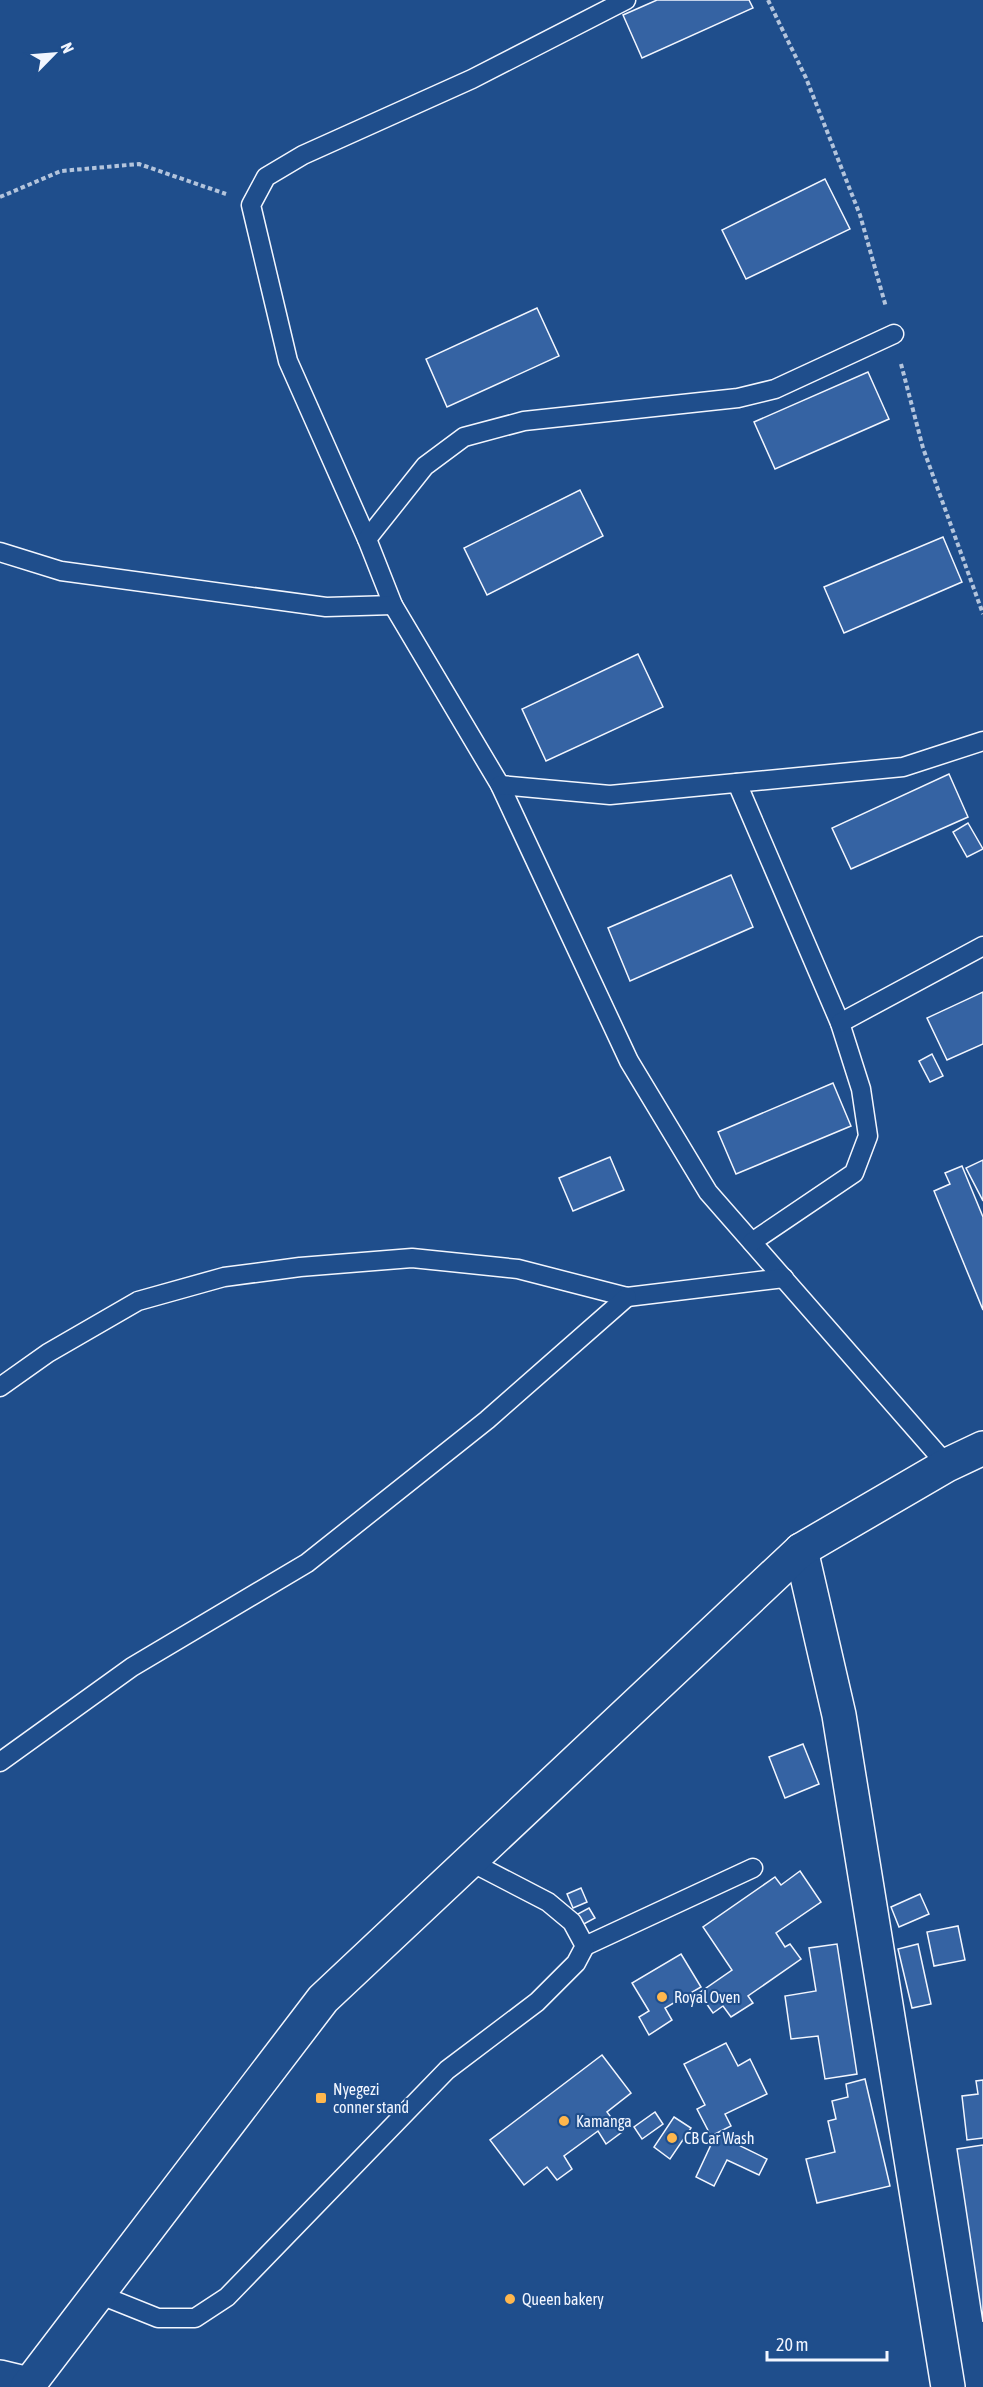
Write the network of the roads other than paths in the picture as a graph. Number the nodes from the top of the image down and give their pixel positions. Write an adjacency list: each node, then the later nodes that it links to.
1 (626, 0): 3 (lane)
2 (894, 334): 3 (lane)
3 (367, 539): 5 (lane)
4 (0, 552): 5 (lane)
5 (393, 605): 8 (lane)
6 (983, 741): 7 (lane)
7 (737, 783): 8 (lane); 10 (lane)
8 (500, 785): 11 (lane)
9 (983, 946): 10 (lane)
10 (840, 1023): 11 (lane)
11 (752, 1242): 12 (lane)
12 (784, 1278): 13 (lane); 16 (lane)
13 (627, 1297): 14 (lane); 18 (lane)
14 (0, 1387)
15 (983, 1448): 16 (main road)
16 (946, 1465): 17 (main road)
17 (801, 1550): 19 (main road); 24 (main road)
18 (0, 1762)
19 (469, 1861): 21 (lane); 22 (main road)
20 (753, 1868): 21 (lane)
21 (585, 1946): 22 (lane)
22 (98, 2294): 23 (main road)
23 (19, 2383)
24 (948, 2387)

